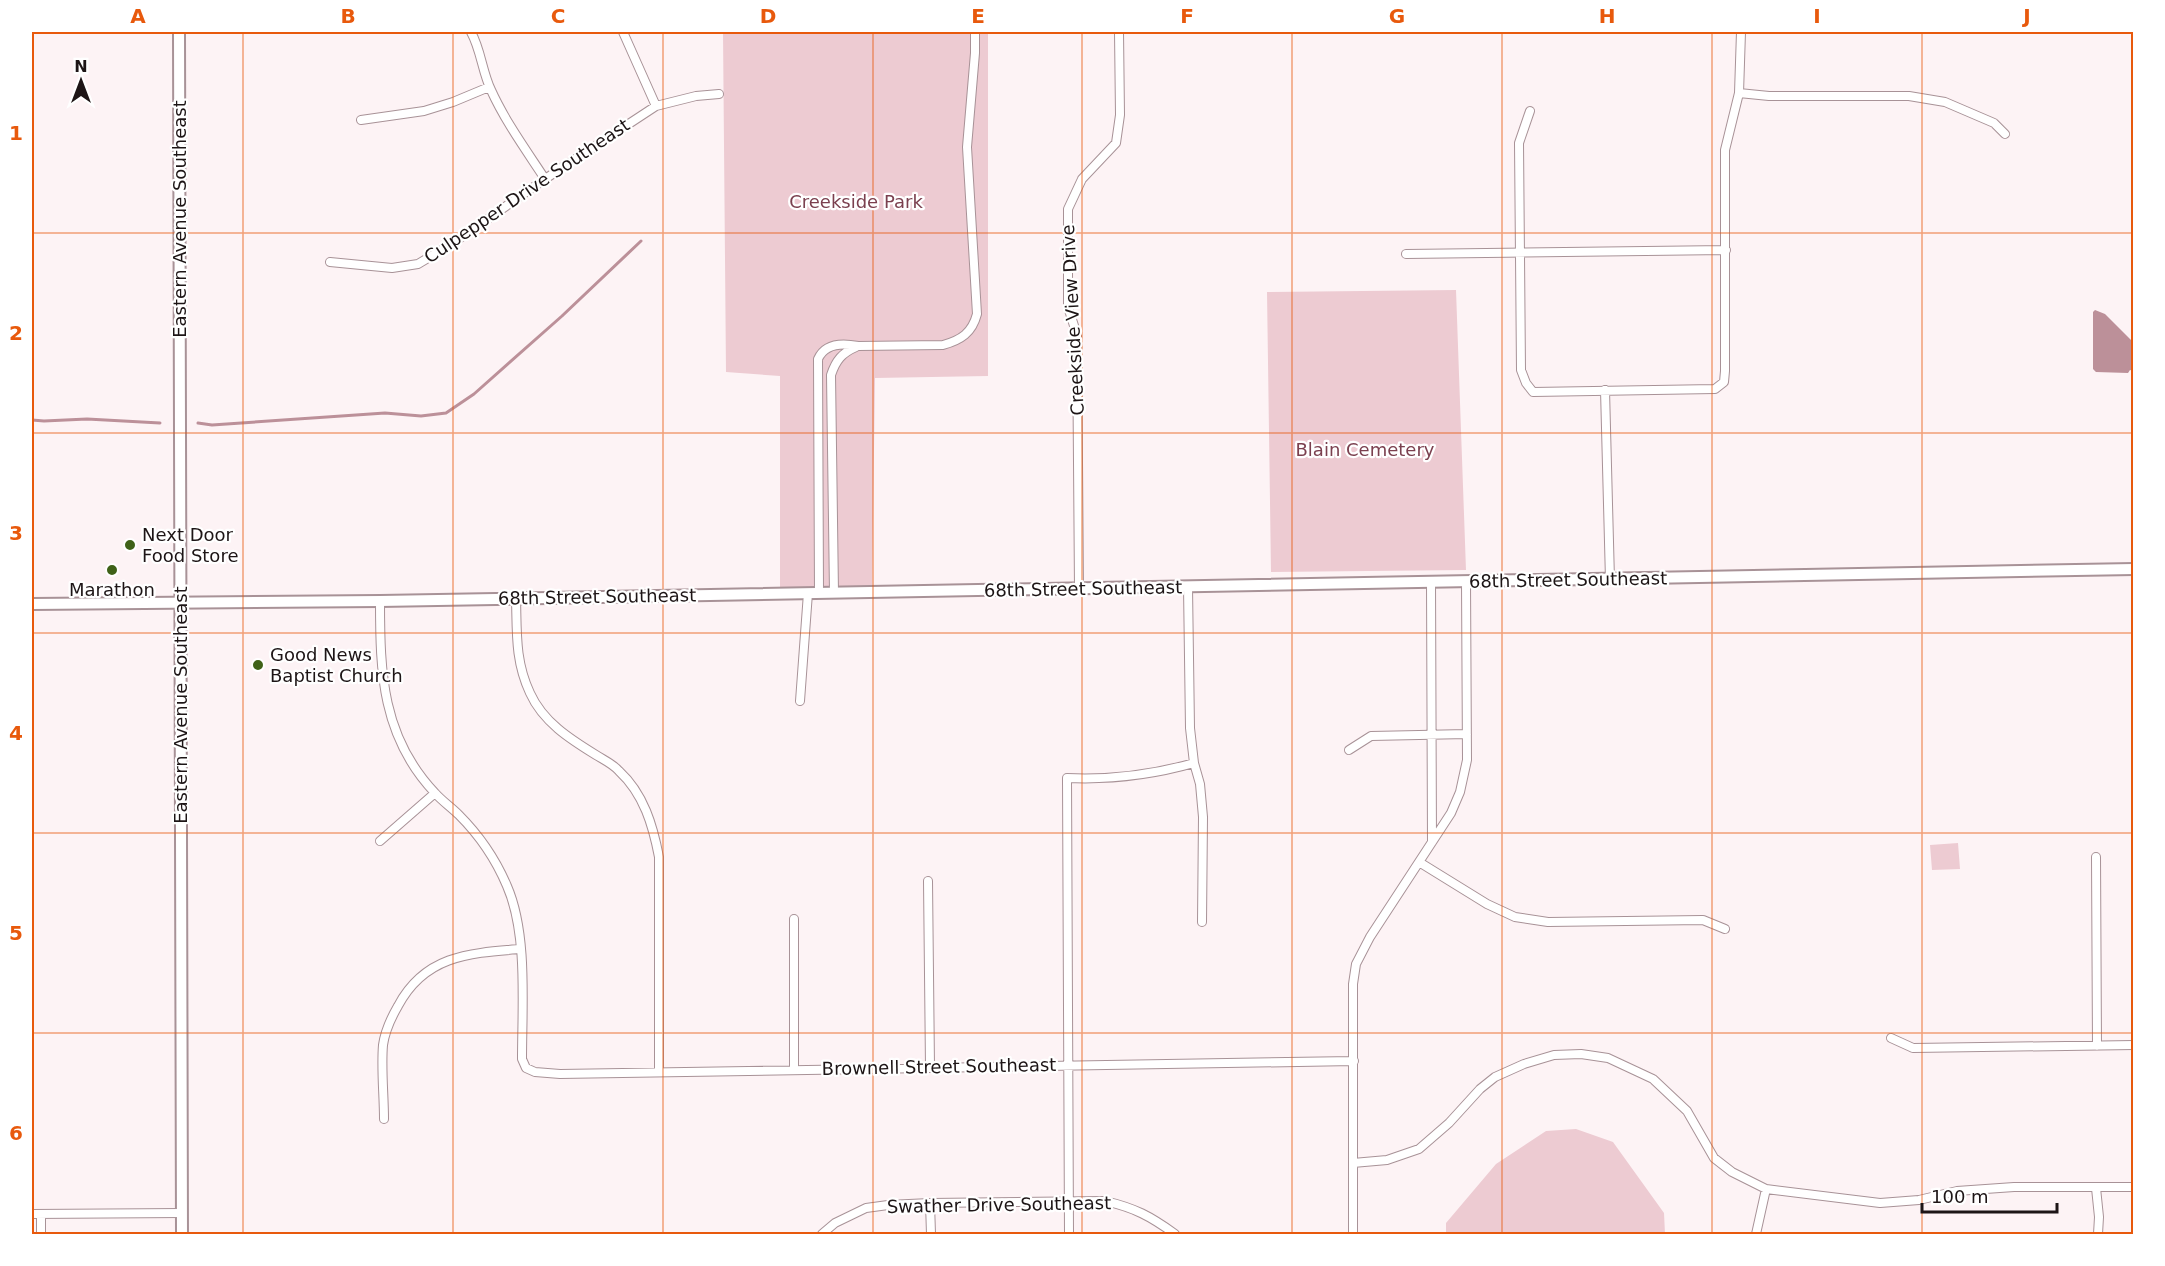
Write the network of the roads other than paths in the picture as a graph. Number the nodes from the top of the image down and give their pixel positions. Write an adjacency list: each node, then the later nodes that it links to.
1 (180, 32): 32 (main road, Eastern Avenue Southeast)
2 (471, 32): 7 (street)
3 (623, 32): 10 (street)
4 (975, 32): 19 (street)
5 (1119, 32): 26 (street, Creekside View Drive)
6 (1741, 32): 8 (street)
7 (489, 87): 12 (street); 14 (street)
8 (1739, 93): 13 (street); 15 (street)
9 (720, 94): 10 (street, Culpepper Drive Southeast)
10 (656, 106): 14 (street, Culpepper Drive Southeast)
11 (1530, 111): 17 (street)
12 (361, 120)
13 (2005, 134)
14 (545, 179): 18 (street, Culpepper Drive Southeast)
15 (1726, 250): 17 (street); 20 (street)
16 (1406, 254): 17 (street)
17 (1520, 254): 20 (street)
18 (330, 262)
19 (858, 346): 27 (street); 28 (street)
20 (1605, 390): 22 (street)
21 (2133, 569): 22 (main road, 68th Street Southeast)
22 (1610, 580): 24 (main road, 68th Street Southeast)
23 (1431, 582): 24 (main road, 68th Street Southeast); 25 (main road, 68th Street Southeast); 34 (street)
24 (1466, 582): 35 (street)
25 (1188, 587): 26 (main road, 68th Street Southeast); 37 (street)
26 (1079, 589): 28 (main road, 68th Street Southeast)
27 (814, 593): 28 (main road, 68th Street Southeast); 29 (main road, 68th Street Southeast); 33 (street)
28 (834, 593)
29 (516, 598): 30 (main road, 68th Street Southeast); 55 (street)
30 (380, 601): 32 (main road, 68th Street Southeast); 38 (street)
31 (32, 604): 32 (main road, 68th Street Southeast)
32 (181, 604): 63 (main road, Eastern Avenue Southeast)
33 (800, 701)
34 (1432, 734): 35 (street); 36 (street); 40 (street)
35 (1467, 734): 40 (street)
36 (1349, 750)
37 (1194, 763): 45 (street); 52 (street)
38 (435, 793): 39 (street); 47 (street)
39 (380, 841)
40 (1432, 842): 42 (street)
41 (2096, 857): 50 (street)
42 (1419, 862): 46 (street); 51 (street)
43 (928, 881): 53 (street)
44 (794, 919): 54 (street)
45 (1202, 922)
46 (1725, 928)
47 (521, 949): 55 (street, Brownell Street Southeast); 56 (street)
48 (1891, 1038): 50 (street)
49 (2133, 1045): 50 (street)
50 (2097, 1046)
51 (1354, 1061): 52 (street, Brownell Street Southeast); 57 (street)
52 (1068, 1065): 53 (street, Brownell Street Southeast); 61 (street)
53 (930, 1067): 54 (street, Brownell Street Southeast)
54 (794, 1069): 55 (street, Brownell Street Southeast)
55 (659, 1071)
56 (384, 1119)
57 (1353, 1163): 60 (street); 72 (street)
58 (2133, 1187): 59 (street)
59 (2096, 1188): 60 (street); 74 (street)
60 (1766, 1189): 73 (street)
61 (1068, 1202): 62 (street, Swather Drive Southeast); 70 (street); 71 (street, Swather Drive Southeast)
62 (930, 1203): 68 (street, Swather Drive Southeast); 69 (street)
63 (182, 1213): 65 (street); 67 (main road, Eastern Avenue Southeast)
64 (32, 1214): 65 (street)
65 (40, 1215): 66 (street)
66 (41, 1234)
67 (182, 1234)
68 (822, 1234)
69 (931, 1234)
70 (1069, 1234)
71 (1175, 1234)
72 (1353, 1234)
73 (1756, 1234)
74 (2098, 1234)

